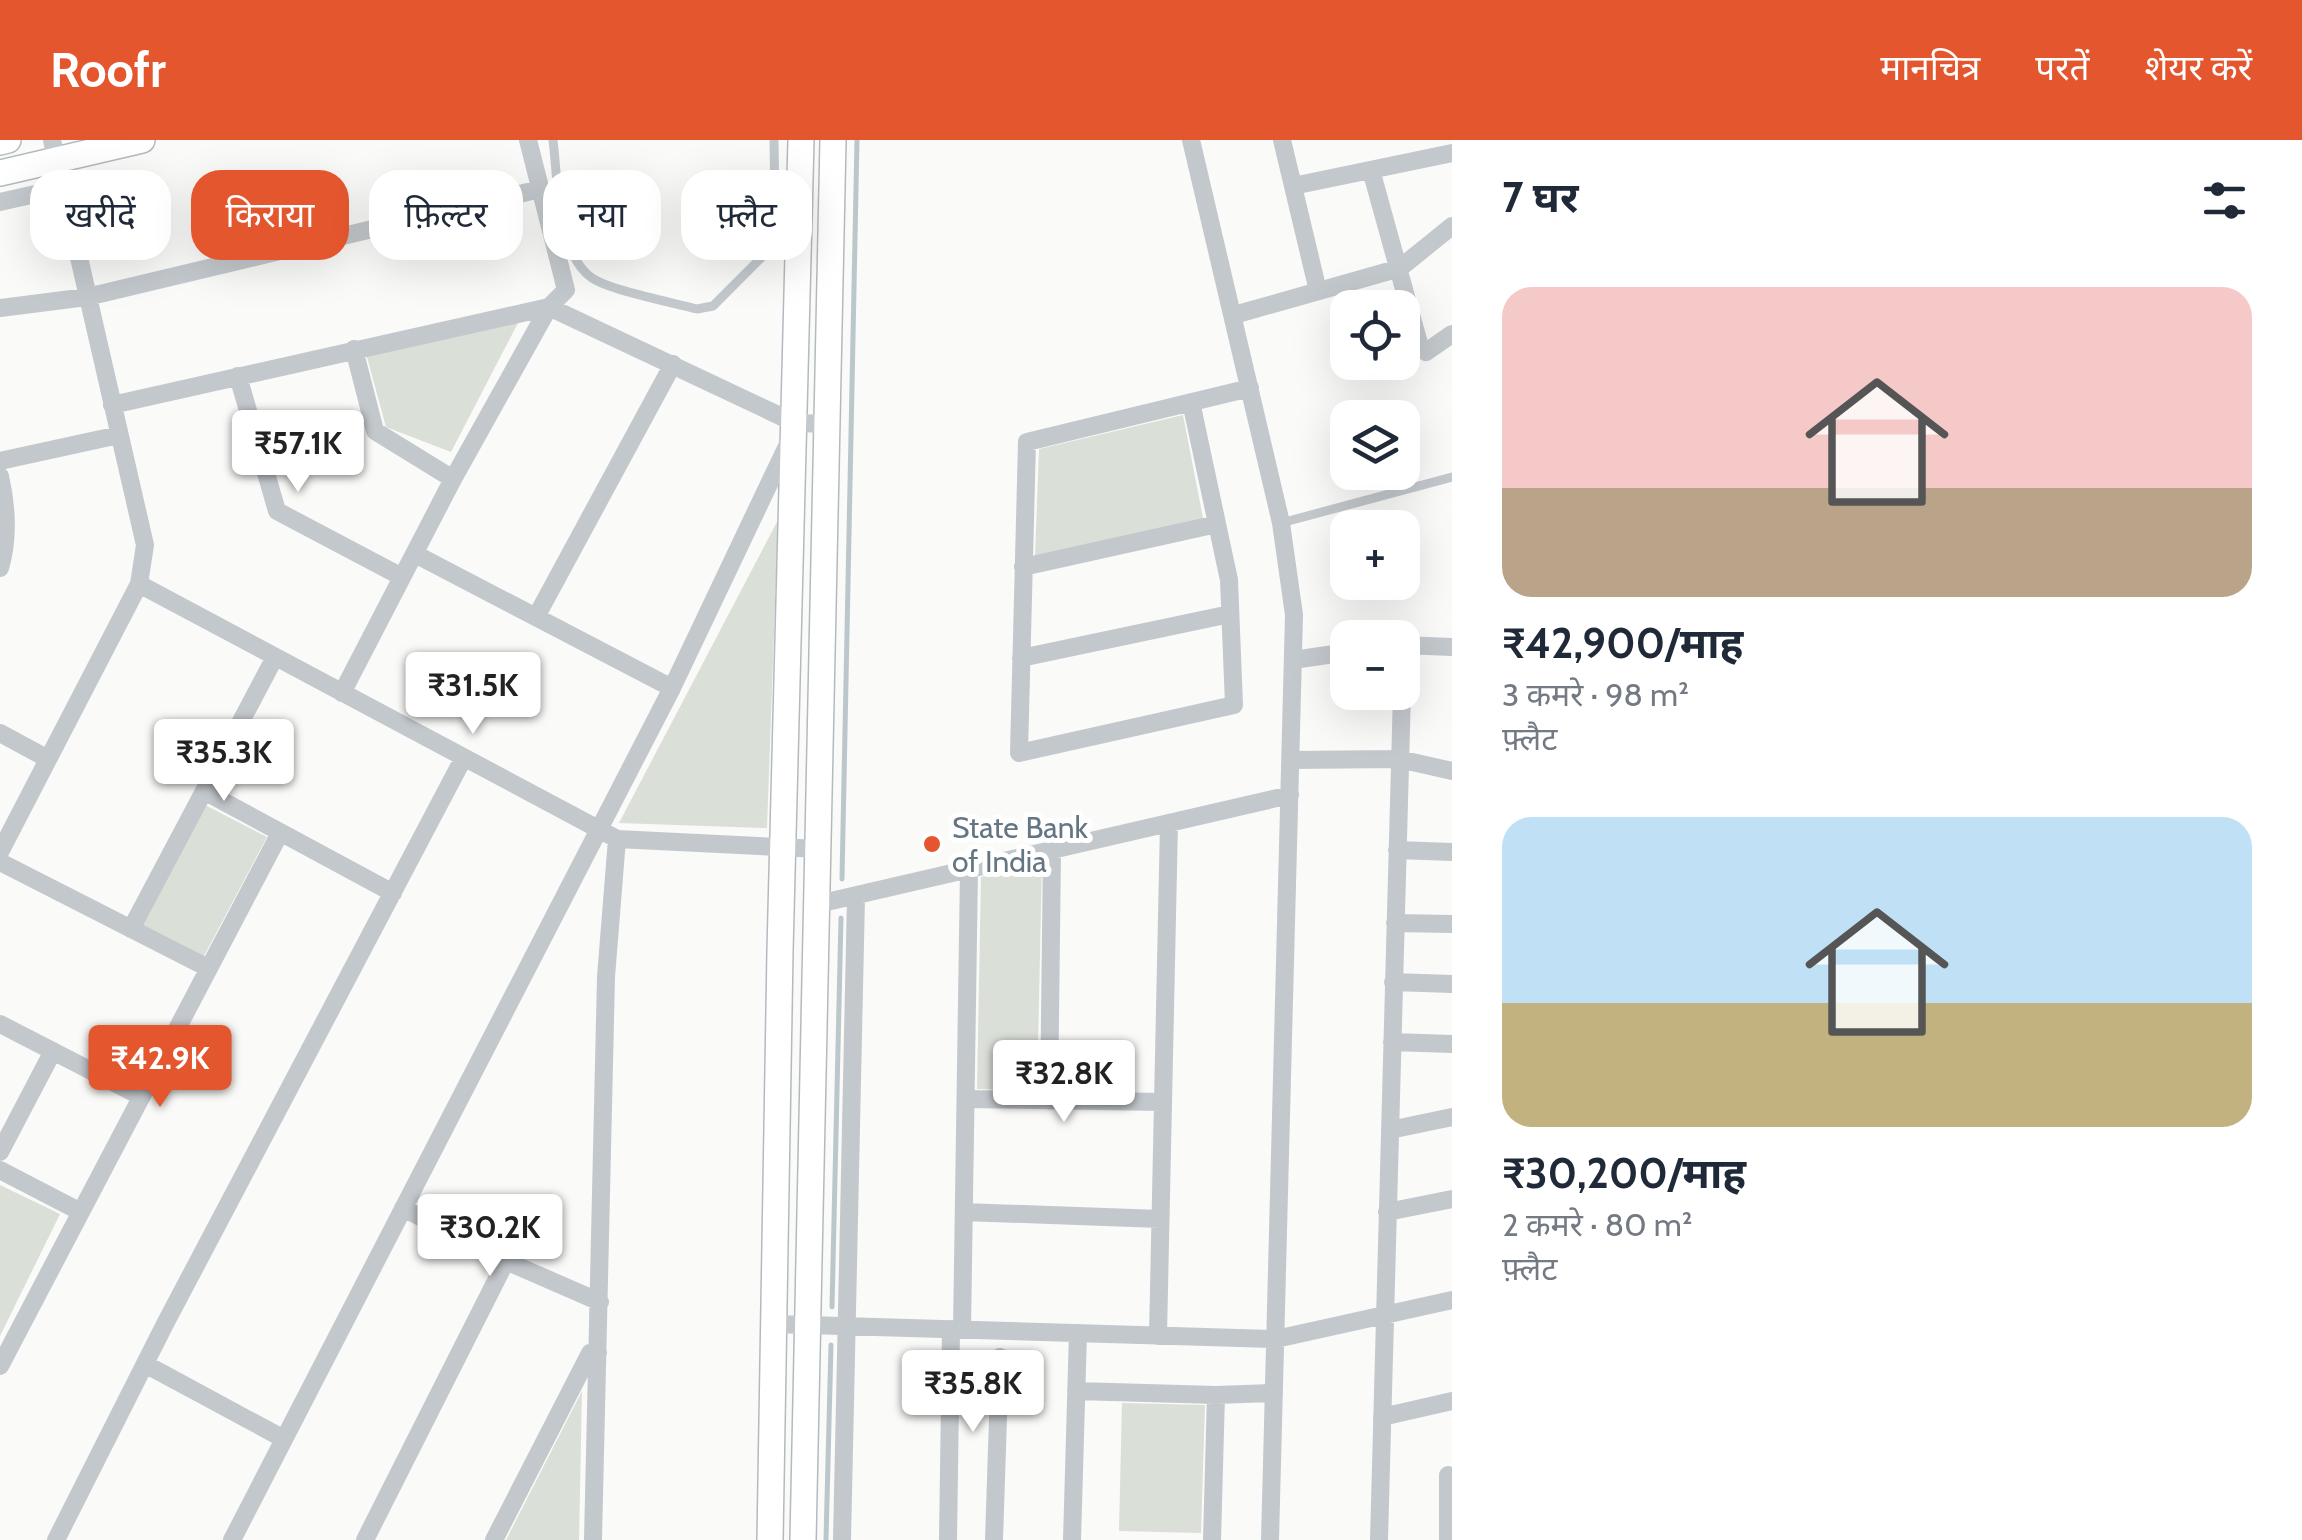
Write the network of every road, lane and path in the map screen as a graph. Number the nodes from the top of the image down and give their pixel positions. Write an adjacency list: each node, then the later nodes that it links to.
1 (8, 140): 10 (street)
2 (142, 140): 11 (street)
3 (528, 140): 18 (street)
4 (553, 140): 23 (lane)
5 (774, 140): 13 (lane)
6 (801, 140): 14 (street)
7 (833, 140): 39 (street)
8 (1191, 140): 30 (street)
9 (1282, 140): 17 (street)
10 (0, 142)
11 (54, 150): 16 (street)
12 (1452, 152): 15 (street)
13 (775, 170)
14 (801, 170)
15 (1371, 170): 17 (street); 25 (street)
16 (0, 173)
17 (1293, 186): 26 (street)
18 (540, 189): 27 (street); 29 (street)
19 (30, 195): 20 (street)
20 (0, 202)
21 (1452, 226): 25 (street)
22 (79, 260): 27 (street)
23 (759, 260)
24 (800, 260): 38 (street)
25 (1400, 268): 26 (street); 31 (street)
26 (1318, 292): 30 (street)
27 (88, 297): 28 (street); 37 (street)
28 (0, 308)
29 (549, 308): 32 (street); 33 (street); 44 (street)
30 (1234, 316): 35 (street)
31 (1452, 334)
32 (354, 349): 34 (street); 44 (street)
33 (674, 364): 38 (street); 53 (street)
34 (238, 376): 37 (street); 50 (street)
35 (1250, 388): 36 (street); 45 (street)
36 (1191, 402): 46 (street); 49 (street)
37 (112, 404): 40 (street)
38 (795, 424): 39 (street); 60 (street); 75 (street)
39 (829, 424): 76 (street)
40 (119, 434): 41 (street); 51 (street)
41 (0, 462)
42 (0, 476): 48 (street)
43 (1452, 476): 45 (lane)
44 (454, 479): 47 (street)
45 (1282, 523): 59 (street)
46 (1217, 524): 49 (street); 52 (street)
47 (414, 554): 50 (street); 53 (street)
48 (2, 556)
49 (1024, 566): 58 (street)
50 (402, 577): 61 (street)
51 (140, 584): 57 (street); 65 (street)
52 (1230, 614): 58 (street); 58 (street)
53 (536, 617): 60 (street)
54 (1420, 645): 55 (street)
55 (1452, 647)
56 (1330, 655): 59 (street)
57 (275, 657): 61 (street); 69 (street)
58 (1021, 658)
59 (1293, 660): 67 (street)
60 (672, 688): 72 (street)
61 (342, 693): 64 (street)
62 (1401, 710): 66 (street)
63 (0, 733): 65 (street)
64 (463, 758): 72 (street); 83 (street)
65 (48, 759): 79 (street)
66 (1399, 759): 67 (street); 68 (street); 78 (street)
67 (1291, 760): 70 (street)
68 (1452, 771)
69 (204, 791): 73 (street); 88 (street)
70 (1290, 795): 71 (street); 120 (street)
71 (1169, 824): 77 (street); 99 (street)
72 (598, 830): 74 (street); 105 (street)
73 (280, 833): 83 (street); 89 (street)
74 (617, 839): 75 (street); 112 (street)
75 (783, 848): 76 (street); 114 (street)
76 (820, 849): 85 (street)
77 (1052, 850): 82 (street); 98 (street)
78 (1397, 850): 80 (street); 86 (street)
79 (0, 852)
80 (1452, 852)
81 (0, 862): 88 (street)
82 (969, 870): 84 (street); 97 (street)
83 (393, 893): 123 (street)
84 (856, 896): 85 (street); 116 (street)
85 (818, 904): 115 (street)
86 (1395, 923): 87 (street); 90 (street)
87 (1452, 924)
88 (131, 929): 89 (street)
89 (208, 968): 96 (street)
90 (1393, 982): 91 (street); 93 (street)
91 (1452, 984)
92 (0, 1024): 95 (street)
93 (1392, 1042): 94 (street); 101 (street)
94 (1452, 1044)
95 (53, 1051): 96 (street); 102 (street)
96 (140, 1096): 106 (street)
97 (966, 1099): 98 (street); 107 (street)
98 (1048, 1101): 99 (street)
99 (1163, 1102): 109 (street)
100 (1452, 1117): 101 (street)
101 (1390, 1130): 108 (street)
102 (0, 1152)
103 (0, 1170): 106 (street)
104 (1452, 1199): 108 (street)
105 (403, 1208): 110 (street); 130 (street)
106 (80, 1211): 124 (street)
107 (964, 1212): 109 (street); 117 (street)
108 (1388, 1212): 113 (street)
109 (1160, 1219): 119 (street)
110 (506, 1260): 112 (street); 134 (street)
111 (1452, 1300): 113 (street)
112 (600, 1302): 121 (street)
113 (1385, 1315): 120 (street); 129 (street)
114 (774, 1324): 115 (street); 137 (street)
115 (808, 1325): 116 (street); 138 (street)
116 (848, 1326): 117 (street); 139 (street)
117 (957, 1329): 118 (street); 140 (street)
118 (1078, 1333): 119 (street); 125 (street)
119 (1158, 1336): 120 (street)
120 (1276, 1339): 126 (street)
121 (598, 1353): 135 (street); 136 (street)
122 (1000, 1358): 141 (street)
123 (145, 1364): 130 (street); 132 (street)
124 (0, 1366)
125 (1076, 1391): 127 (street); 142 (street)
126 (1274, 1393): 127 (street); 144 (street)
127 (1216, 1394): 143 (street)
128 (1452, 1401): 129 (street)
129 (1382, 1417): 145 (street)
130 (284, 1439): 133 (street)
131 (1448, 1474): 146 (street)
132 (56, 1540)
133 (232, 1540)
134 (365, 1540)
135 (494, 1540)
136 (593, 1540)
137 (770, 1540)
138 (803, 1540)
139 (842, 1540)
140 (948, 1540)
141 (994, 1540)
142 (1072, 1540)
143 (1212, 1540)
144 (1270, 1540)
145 (1379, 1540)
146 (1448, 1540)

